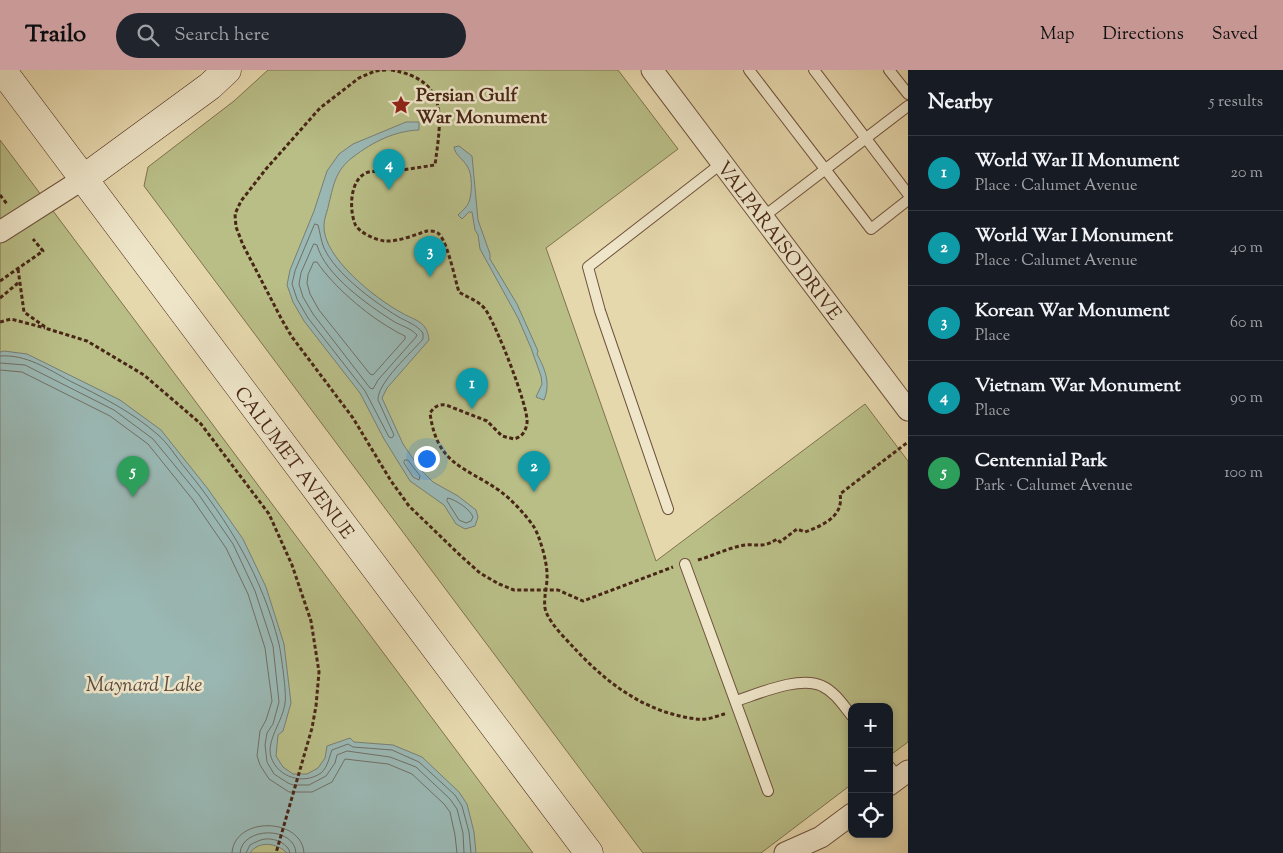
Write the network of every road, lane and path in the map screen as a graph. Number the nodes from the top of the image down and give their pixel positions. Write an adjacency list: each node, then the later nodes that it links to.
1 (2, 70): 14 (main road, CALUMET AVENUE)
2 (227, 70): 14 (main road)
3 (386, 70): 32 (path)
4 (391, 70): 32 (path)
5 (652, 70): 12 (street, VALPARAISO DRIVE)
6 (749, 70): 13 (lane)
7 (814, 70): 11 (lane)
8 (889, 70): 9 (lane)
9 (908, 94)
10 (908, 106): 11 (lane)
11 (866, 139): 13 (lane); 15 (lane)
12 (722, 163): 19 (street, VALPARAISO DRIVE); 30 (lane)
13 (825, 170): 16 (lane); 19 (lane)
14 (83, 179): 20 (street); 39 (main road, CALUMET AVENUE)
15 (908, 194)
16 (908, 200)
17 (5, 201): 18 (path)
18 (0, 202)
19 (763, 217): 28 (street, VALPARAISO DRIVE)
20 (0, 232)
21 (33, 238): 22 (path)
22 (18, 269): 23 (path); 24 (path)
23 (0, 281)
24 (18, 282): 25 (path); 27 (path)
25 (0, 298)
26 (0, 322): 27 (path)
27 (48, 329): 38 (path)
28 (908, 410)
29 (908, 442): 31 (path)
30 (668, 509)
31 (686, 564): 32 (path); 33 (lane)
32 (546, 590): 33 (path)
33 (737, 705): 34 (lane); 35 (lane)
34 (848, 711)
35 (768, 791)
36 (848, 818): 37 (street)
37 (817, 845): 40 (street)
38 (276, 853)
39 (589, 853)
40 (785, 853)

